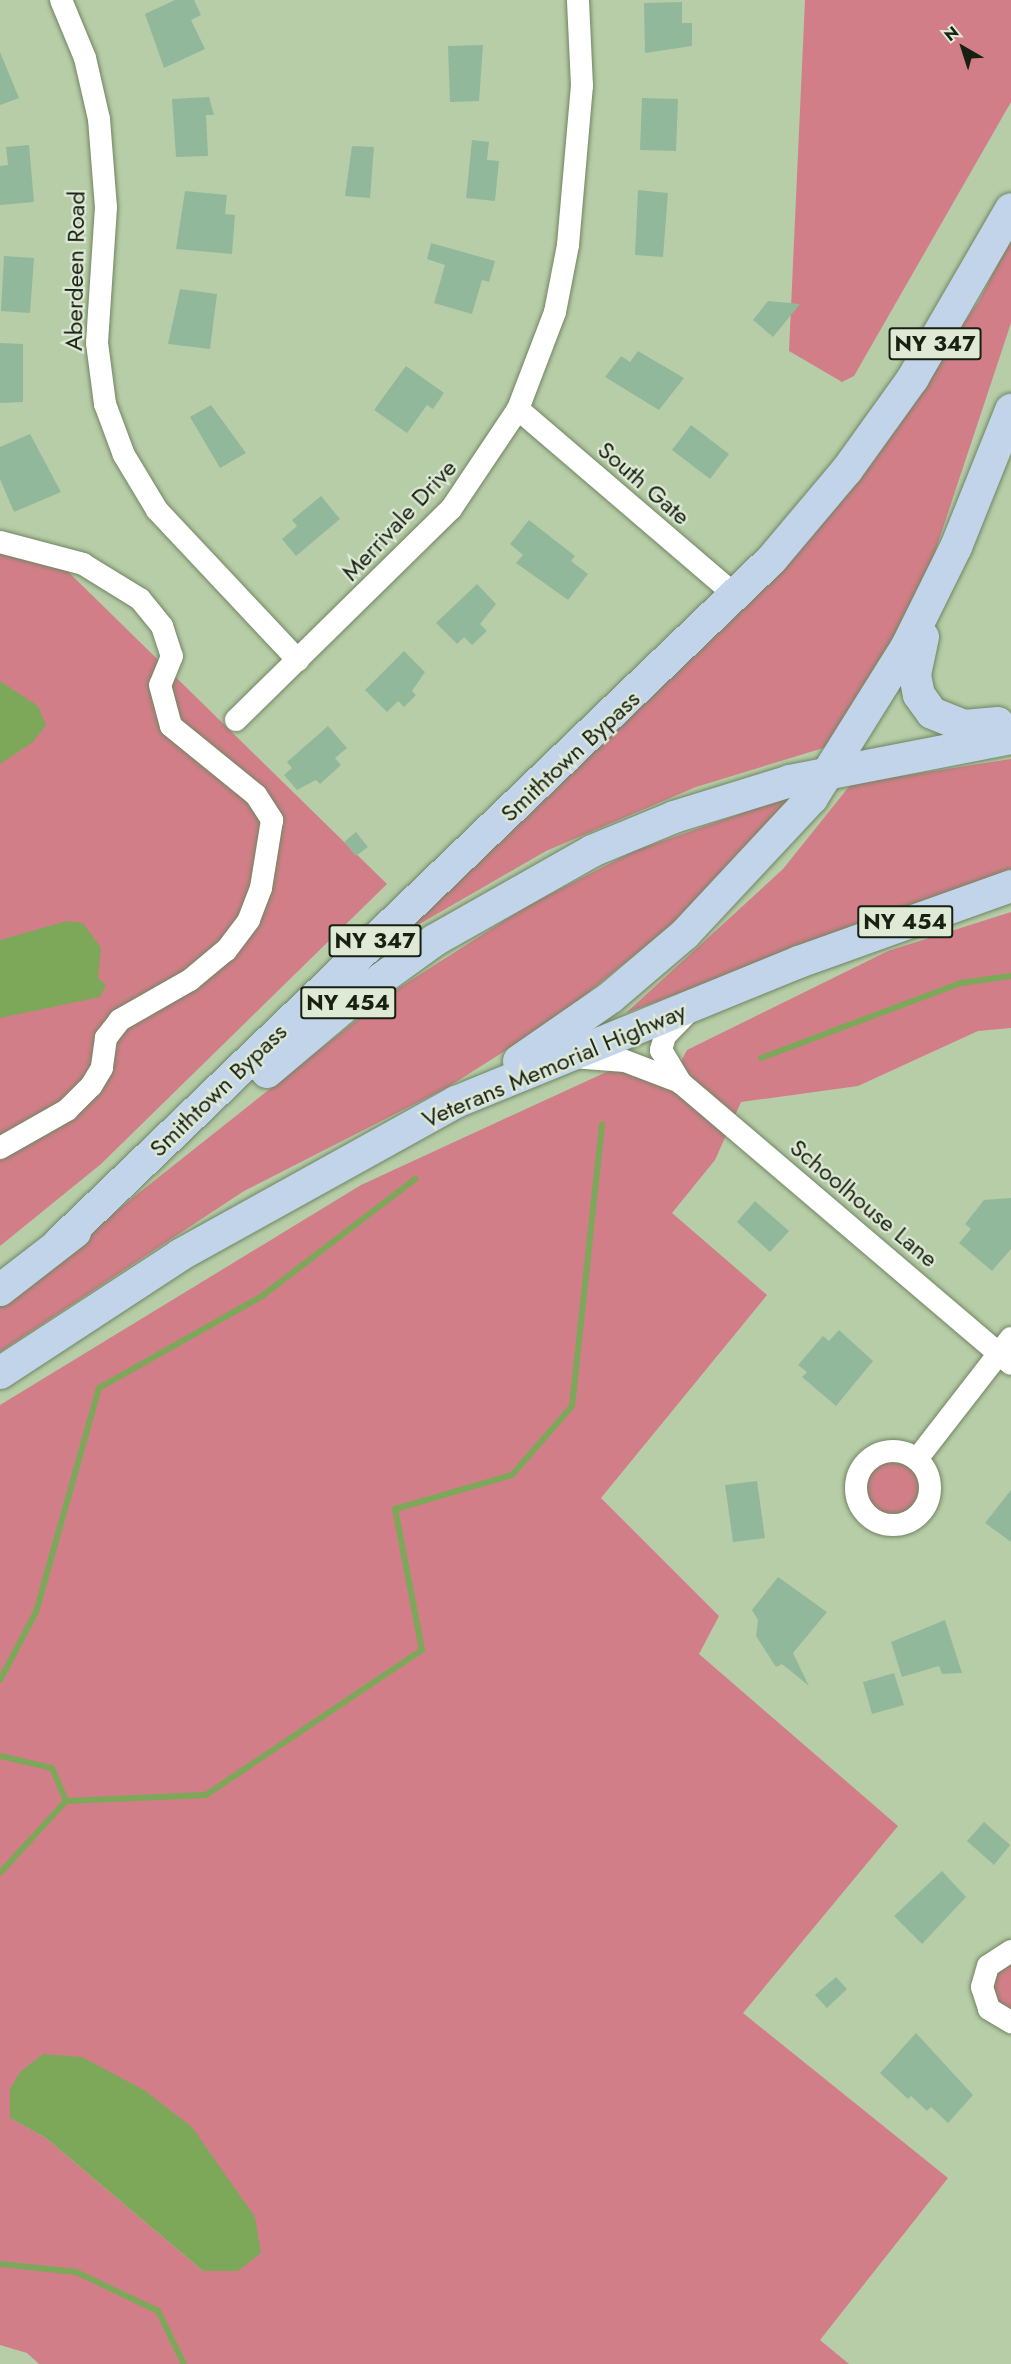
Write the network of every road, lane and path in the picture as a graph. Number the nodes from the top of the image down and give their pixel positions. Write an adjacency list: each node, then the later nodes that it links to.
1 (61, 0): 9 (street, Aberdeen Road)
2 (578, 0): 4 (street, Merrivale Drive)
3 (1011, 209): 8 (highway, Smithtown Bypass / NY 347)
4 (518, 408): 8 (street, South Gate); 9 (street, Merrivale Drive)
5 (1011, 410): 7 (highway)
6 (0, 542): 19 (street)
7 (938, 584): 11 (highway); 13 (highway)
8 (736, 596): 20 (highway, Smithtown Bypass / NY 347)
9 (298, 660): 10 (street, Merrivale Drive)
10 (236, 720)
11 (1011, 722)
12 (1011, 738): 13 (highway, NY 454)
13 (832, 770): 18 (highway); 20 (highway, NY 454)
14 (1011, 886): 15 (highway, Veterans Memorial Highway / NY 454)
15 (701, 1001): 16 (highway, Veterans Memorial Highway / NY 454); 17 (street, Schoolhouse Lane)
16 (567, 1056): 17 (street, Schoolhouse Lane); 18 (highway, Veterans Memorial Highway / NY 454)
17 (681, 1083): 22 (street, Schoolhouse Lane)
18 (456, 1102): 23 (highway, Veterans Memorial Highway)
19 (0, 1148)
20 (59, 1243): 21 (highway, NY 347)
21 (0, 1290)
22 (1007, 1352): 24 (street)
23 (0, 1373)
24 (916, 1459)
25 (1011, 1951): 26 (street)
26 (1011, 2022)

